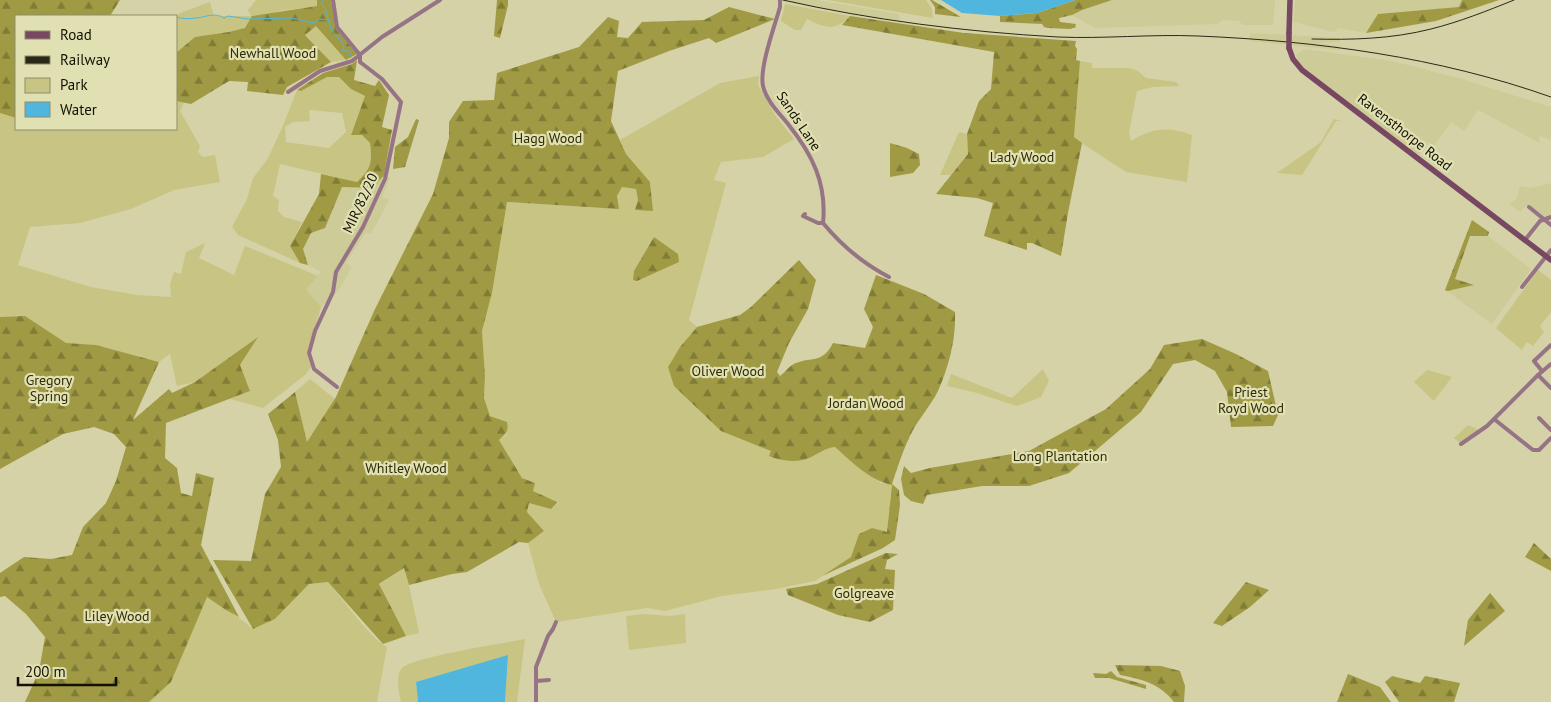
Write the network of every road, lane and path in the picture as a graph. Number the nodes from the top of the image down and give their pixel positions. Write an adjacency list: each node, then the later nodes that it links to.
1 (333, 0): 5 (street)
2 (440, 0): 5 (street)
3 (780, 0): 11 (street, Sands Lane)
4 (1290, 0): 13 (street, Ravensthorpe Road, bridge)
5 (360, 55): 6 (street); 22 (street, MIR/82/20)
6 (288, 92)
7 (1529, 207): 10 (street)
8 (805, 214): 11 (street)
9 (1551, 218): 10 (street); 12 (street)
10 (1543, 219): 12 (street); 13 (street)
11 (823, 223): 16 (street)
12 (1551, 224)
13 (1525, 240): 15 (street, Ravensthorpe Road)
14 (1551, 250): 15 (street)
15 (1549, 258): 17 (street)
16 (889, 277)
17 (1522, 287)
18 (1551, 345): 20 (street)
19 (1551, 364): 20 (street)
20 (1542, 371): 21 (street)
21 (1538, 375): 23 (street); 25 (street)
22 (337, 387)
23 (1551, 388)
24 (1539, 418): 26 (street)
25 (1494, 419): 27 (street); 28 (street)
26 (1551, 430)
27 (1551, 438)
28 (1462, 444)
29 (556, 622): 31 (street)
30 (549, 680): 31 (street)
31 (536, 682): 32 (street)
32 (536, 702)

